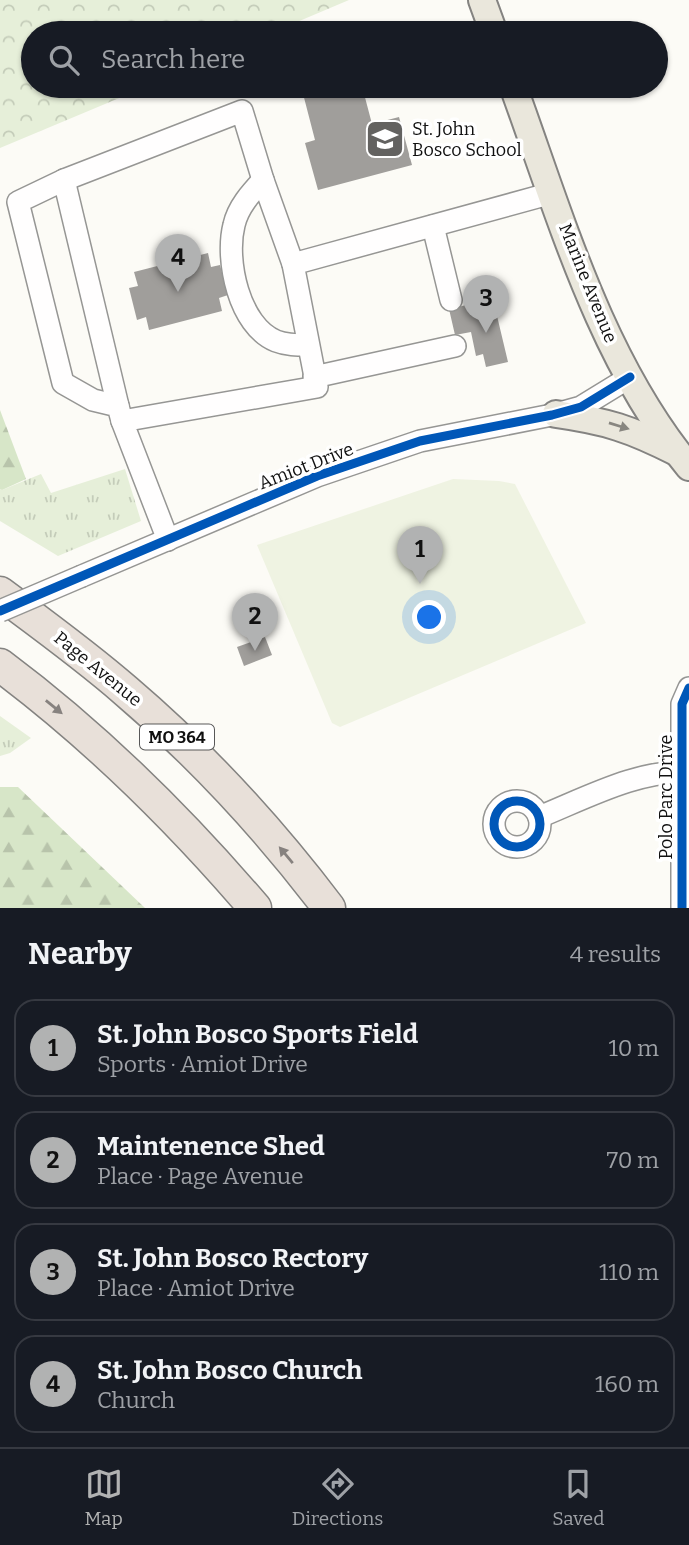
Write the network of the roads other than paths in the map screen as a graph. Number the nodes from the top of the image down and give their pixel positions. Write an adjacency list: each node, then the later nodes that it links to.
1 (482, 0): 2 (main road)
2 (490, 21)
3 (517, 98): 6 (main road, Marine Avenue)
4 (64, 180): 5 (street); 14 (street); 14 (street)
5 (263, 180): 8 (street); 10 (street)
6 (552, 193): 7 (street); 13 (main road, Marine Avenue)
7 (433, 226): 8 (street); 9 (street)
8 (293, 264): 10 (street)
9 (451, 300)
10 (308, 345): 12 (street)
11 (455, 346): 12 (street)
12 (314, 377): 14 (street)
13 (630, 377): 15 (street, Amiot Drive); 16 (main road, Marine Avenue)
14 (120, 414): 17 (street)
15 (556, 414): 16 (main road, one-way to 16); 17 (street, Amiot Drive)
16 (683, 460)
17 (168, 540): 19 (street, Amiot Drive, bridge)
18 (0, 593): 25 (highway, Page Avenue / MO 364, one-way to 18)
19 (0, 611)
20 (0, 665): 24 (highway, MO 364, one-way to 24)
21 (689, 688): 22 (street, Polo Parc Drive)
22 (685, 772): 23 (street); 26 (street, Polo Parc Drive)
23 (540, 817)
24 (255, 908)
25 (329, 908)
26 (682, 908)

